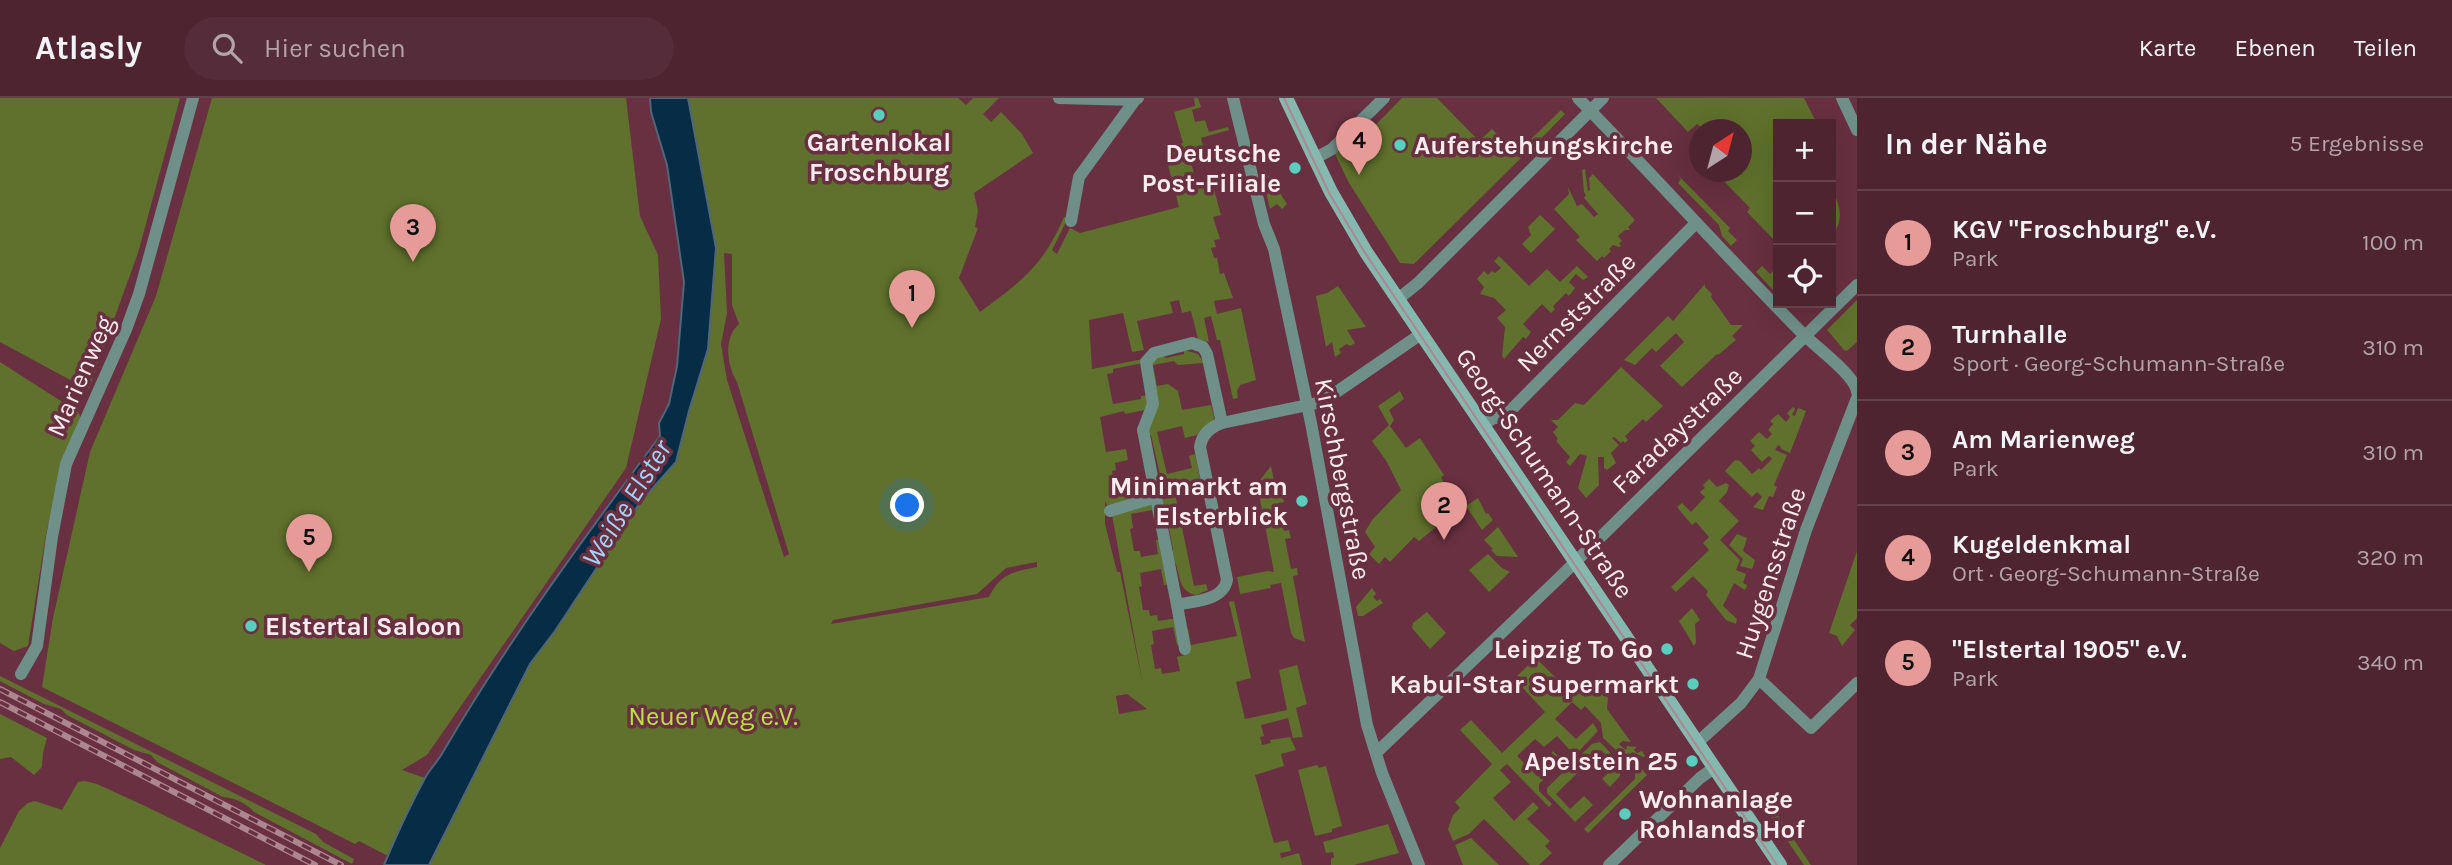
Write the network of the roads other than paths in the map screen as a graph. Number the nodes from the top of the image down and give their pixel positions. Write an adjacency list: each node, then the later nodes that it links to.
1 (192, 98): 31 (street, Marienweg)
2 (1059, 98): 9 (street)
3 (1233, 98): 23 (street, Kirschbergstraße)
4 (1286, 98): 12 (main road, Georg-Schumann-Straße)
5 (1384, 98): 12 (street)
6 (1578, 98): 10 (street)
7 (1603, 98): 10 (street)
8 (1842, 98): 11 (street)
9 (1137, 99): 13 (street)
10 (1590, 110): 14 (street); 16 (street)
11 (1857, 130)
12 (1314, 159): 16 (main road, Georg-Schumann-Straße)
13 (1071, 221)
14 (1696, 223): 18 (street); 25 (street, Nernststraße)
15 (1857, 285): 18 (street, Faradaystraße)
16 (1398, 299): 17 (main road, Georg-Schumann-Straße)
17 (1421, 334): 23 (street); 25 (main road, Georg-Schumann-Straße)
18 (1805, 337): 20 (street); 28 (street, Faradaystraße)
19 (1857, 365): 20 (street)
20 (1848, 376): 21 (street)
21 (1857, 392)
22 (1857, 398): 32 (street, Huygensstraße)
23 (1307, 406): 24 (street); 35 (street, Kirschbergstraße)
24 (1222, 423): 26 (street); 29 (street)
25 (1483, 425): 28 (main road, Georg-Schumann-Straße)
26 (1156, 497): 27 (street); 29 (street)
27 (1110, 511)
28 (1575, 562): 34 (main road, Georg-Schumann-Straße); 35 (street, Faradaystraße)
29 (1177, 605): 30 (street)
30 (1185, 649)
31 (21, 674)
32 (1759, 679): 33 (street); 34 (street, Huygensstraße)
33 (1857, 683)
34 (1697, 743): 36 (main road, Georg-Schumann-Straße)
35 (1376, 753): 37 (street, Kirschbergstraße)
36 (1714, 768): 38 (street); 39 (main road, Georg-Schumann-Straße)
37 (1419, 865)
38 (1609, 865)
39 (1780, 865)

